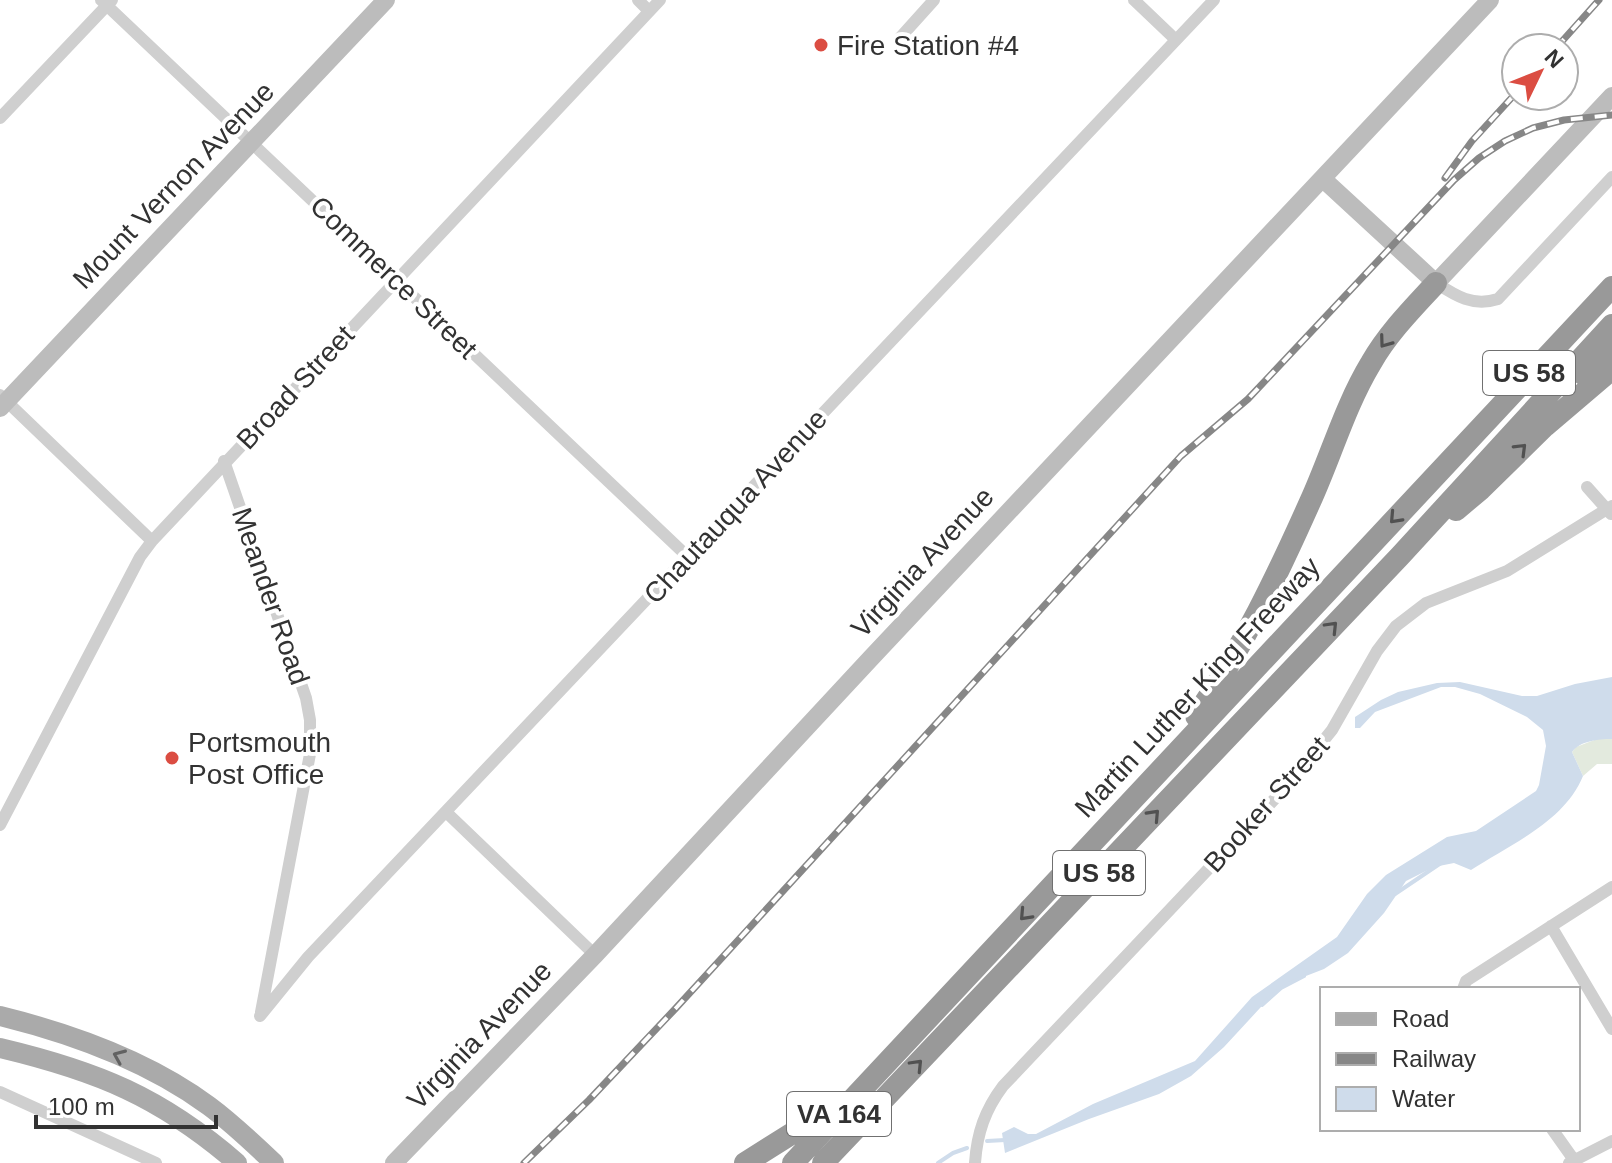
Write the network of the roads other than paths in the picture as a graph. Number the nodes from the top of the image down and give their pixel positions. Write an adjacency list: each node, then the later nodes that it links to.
1 (386, 0): 14 (street, Mount Vernon Avenue)
2 (638, 0): 9 (street)
3 (660, 0): 9 (street, Broad Street)
4 (934, 0): 10 (street)
5 (1134, 0): 11 (street)
6 (1214, 0): 11 (street, Chautauqua Avenue)
7 (1490, 0): 16 (street, Virginia Avenue)
8 (107, 2): 13 (street); 14 (street, Commerce Street)
9 (649, 11): 17 (street, Broad Street)
10 (898, 40)
11 (1176, 40): 29 (street, Chautauqua Avenue)
12 (1612, 96): 18 (street)
13 (0, 118)
14 (253, 142): 17 (street, Commerce Street); 23 (street, Mount Vernon Avenue)
15 (1612, 177): 18 (street)
16 (1323, 179): 18 (street); 36 (street, Virginia Avenue)
17 (397, 279): 25 (street, Broad Street); 29 (street, Commerce Street)
18 (1436, 283): 31 (highway, one-way to 31)
19 (1612, 287): 31 (highway, Martin Luther King Freeway / US 58, one-way to 31)
20 (1612, 325): 24 (highway)
21 (1612, 349): 24 (highway, US 58)
22 (1612, 369): 30 (highway, one-way to 22)
23 (2, 401): 28 (street)
24 (1508, 435): 30 (highway, Martin Luther King Freeway / US 58)
25 (224, 461): 28 (street, Broad Street); 38 (street, Meander Road)
26 (1587, 487): 27 (street)
27 (1611, 510): 54 (street, Booker Street)
28 (152, 541): 33 (street, Broad Street)
29 (687, 556): 32 (street, Chautauqua Avenue)
30 (1400, 556): 53 (highway, Martin Luther King Freeway / US 58, one-way to 30)
31 (1154, 777): 42 (highway, Martin Luther King Freeway / US 58, one-way to 42)
32 (446, 812): 36 (street); 38 (street, Chautauqua Avenue)
33 (0, 825)
34 (1612, 887): 35 (street)
35 (1551, 926): 37 (street); 40 (street)
36 (595, 955): 50 (street, Virginia Avenue)
37 (1464, 987)
38 (260, 1015)
39 (0, 1016): 49 (main road, one-way to 39)
40 (1612, 1029)
41 (0, 1048): 48 (main road)
42 (884, 1065): 51 (highway, US 58); 52 (highway, Martin Luther King Freeway / VA 164)
43 (0, 1092): 47 (street)
44 (1553, 1131): 46 (street)
45 (1612, 1141): 46 (street)
46 (1572, 1162)
47 (156, 1163)
48 (237, 1163)
49 (274, 1163)
50 (394, 1163)
51 (745, 1163)
52 (793, 1163)
53 (823, 1163)
54 (975, 1163)

